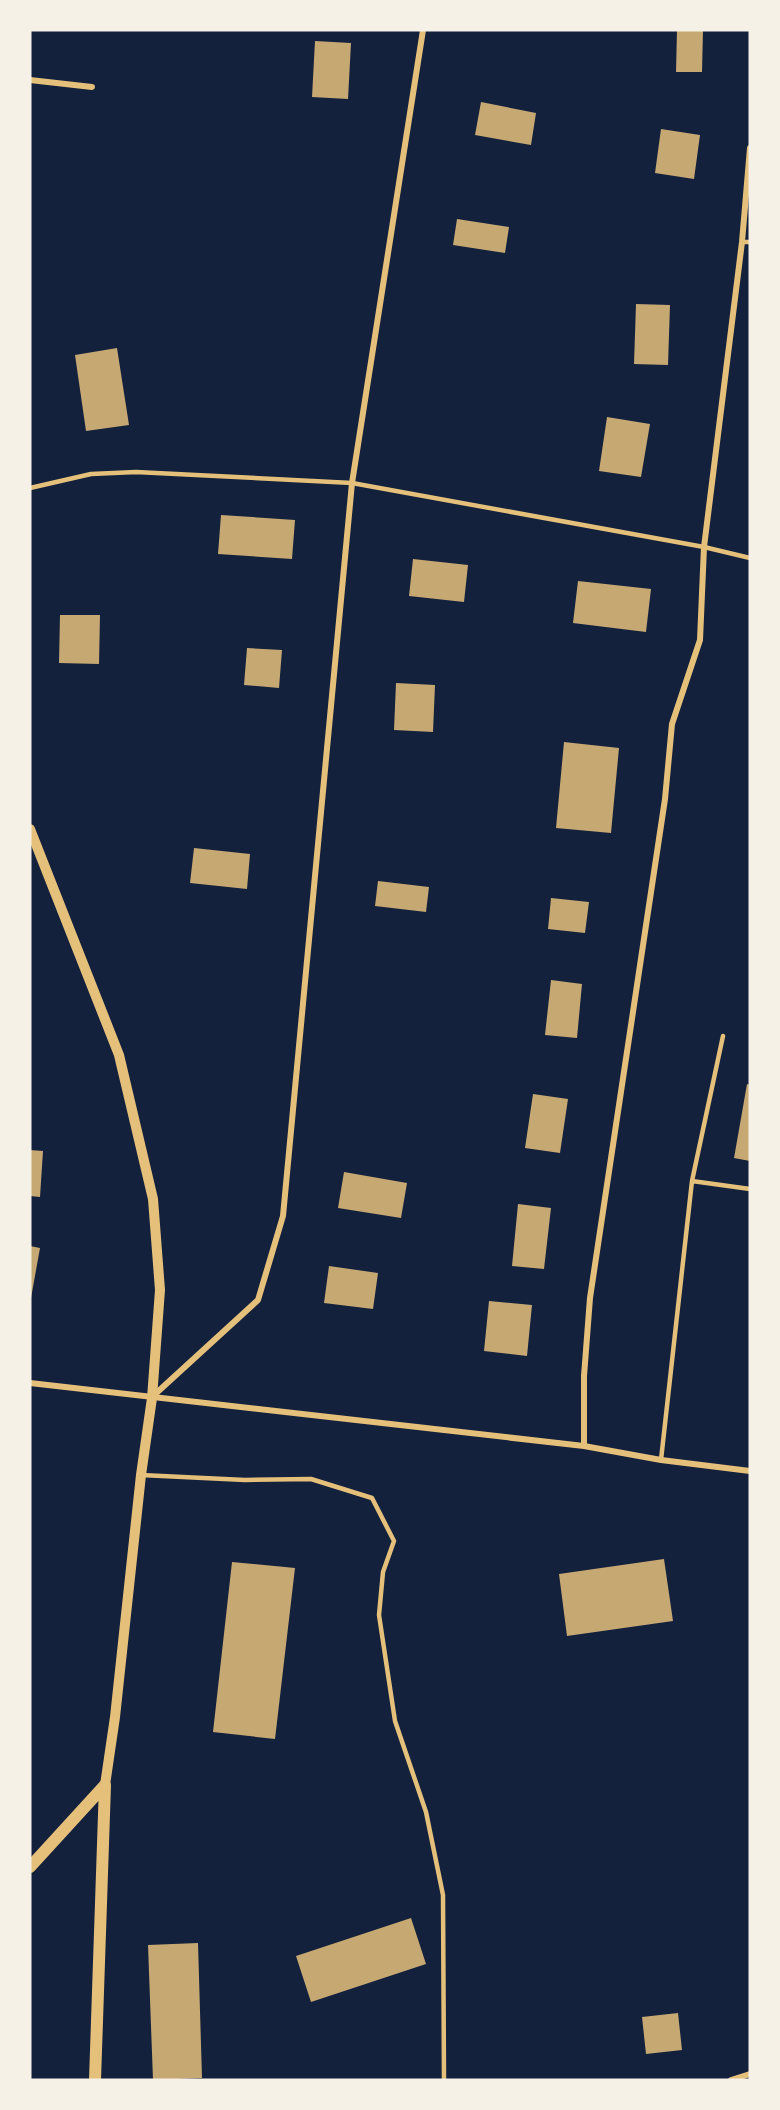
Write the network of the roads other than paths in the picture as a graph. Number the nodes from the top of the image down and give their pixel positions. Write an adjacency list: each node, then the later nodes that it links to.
1 (423, 30): 7 (street)
2 (30, 80): 3 (street)
3 (92, 87)
4 (750, 148): 5 (street)
5 (742, 242): 6 (lane); 9 (street)
6 (750, 242)
7 (352, 483): 8 (lane); 9 (lane); 16 (street)
8 (30, 488)
9 (704, 547): 10 (lane); 17 (street)
10 (750, 558)
11 (30, 829): 16 (street)
12 (723, 1036): 13 (lane)
13 (692, 1181): 14 (lane); 18 (lane)
14 (750, 1189)
15 (30, 1383): 16 (street)
16 (152, 1398): 17 (street); 20 (street)
17 (584, 1446): 18 (street)
18 (661, 1460): 19 (street)
19 (750, 1471)
20 (141, 1475): 21 (street); 25 (lane)
21 (105, 1785): 22 (main road); 24 (main road)
22 (30, 1867)
23 (750, 2074): 26 (street)
24 (94, 2080)
25 (444, 2080)
26 (731, 2080)

